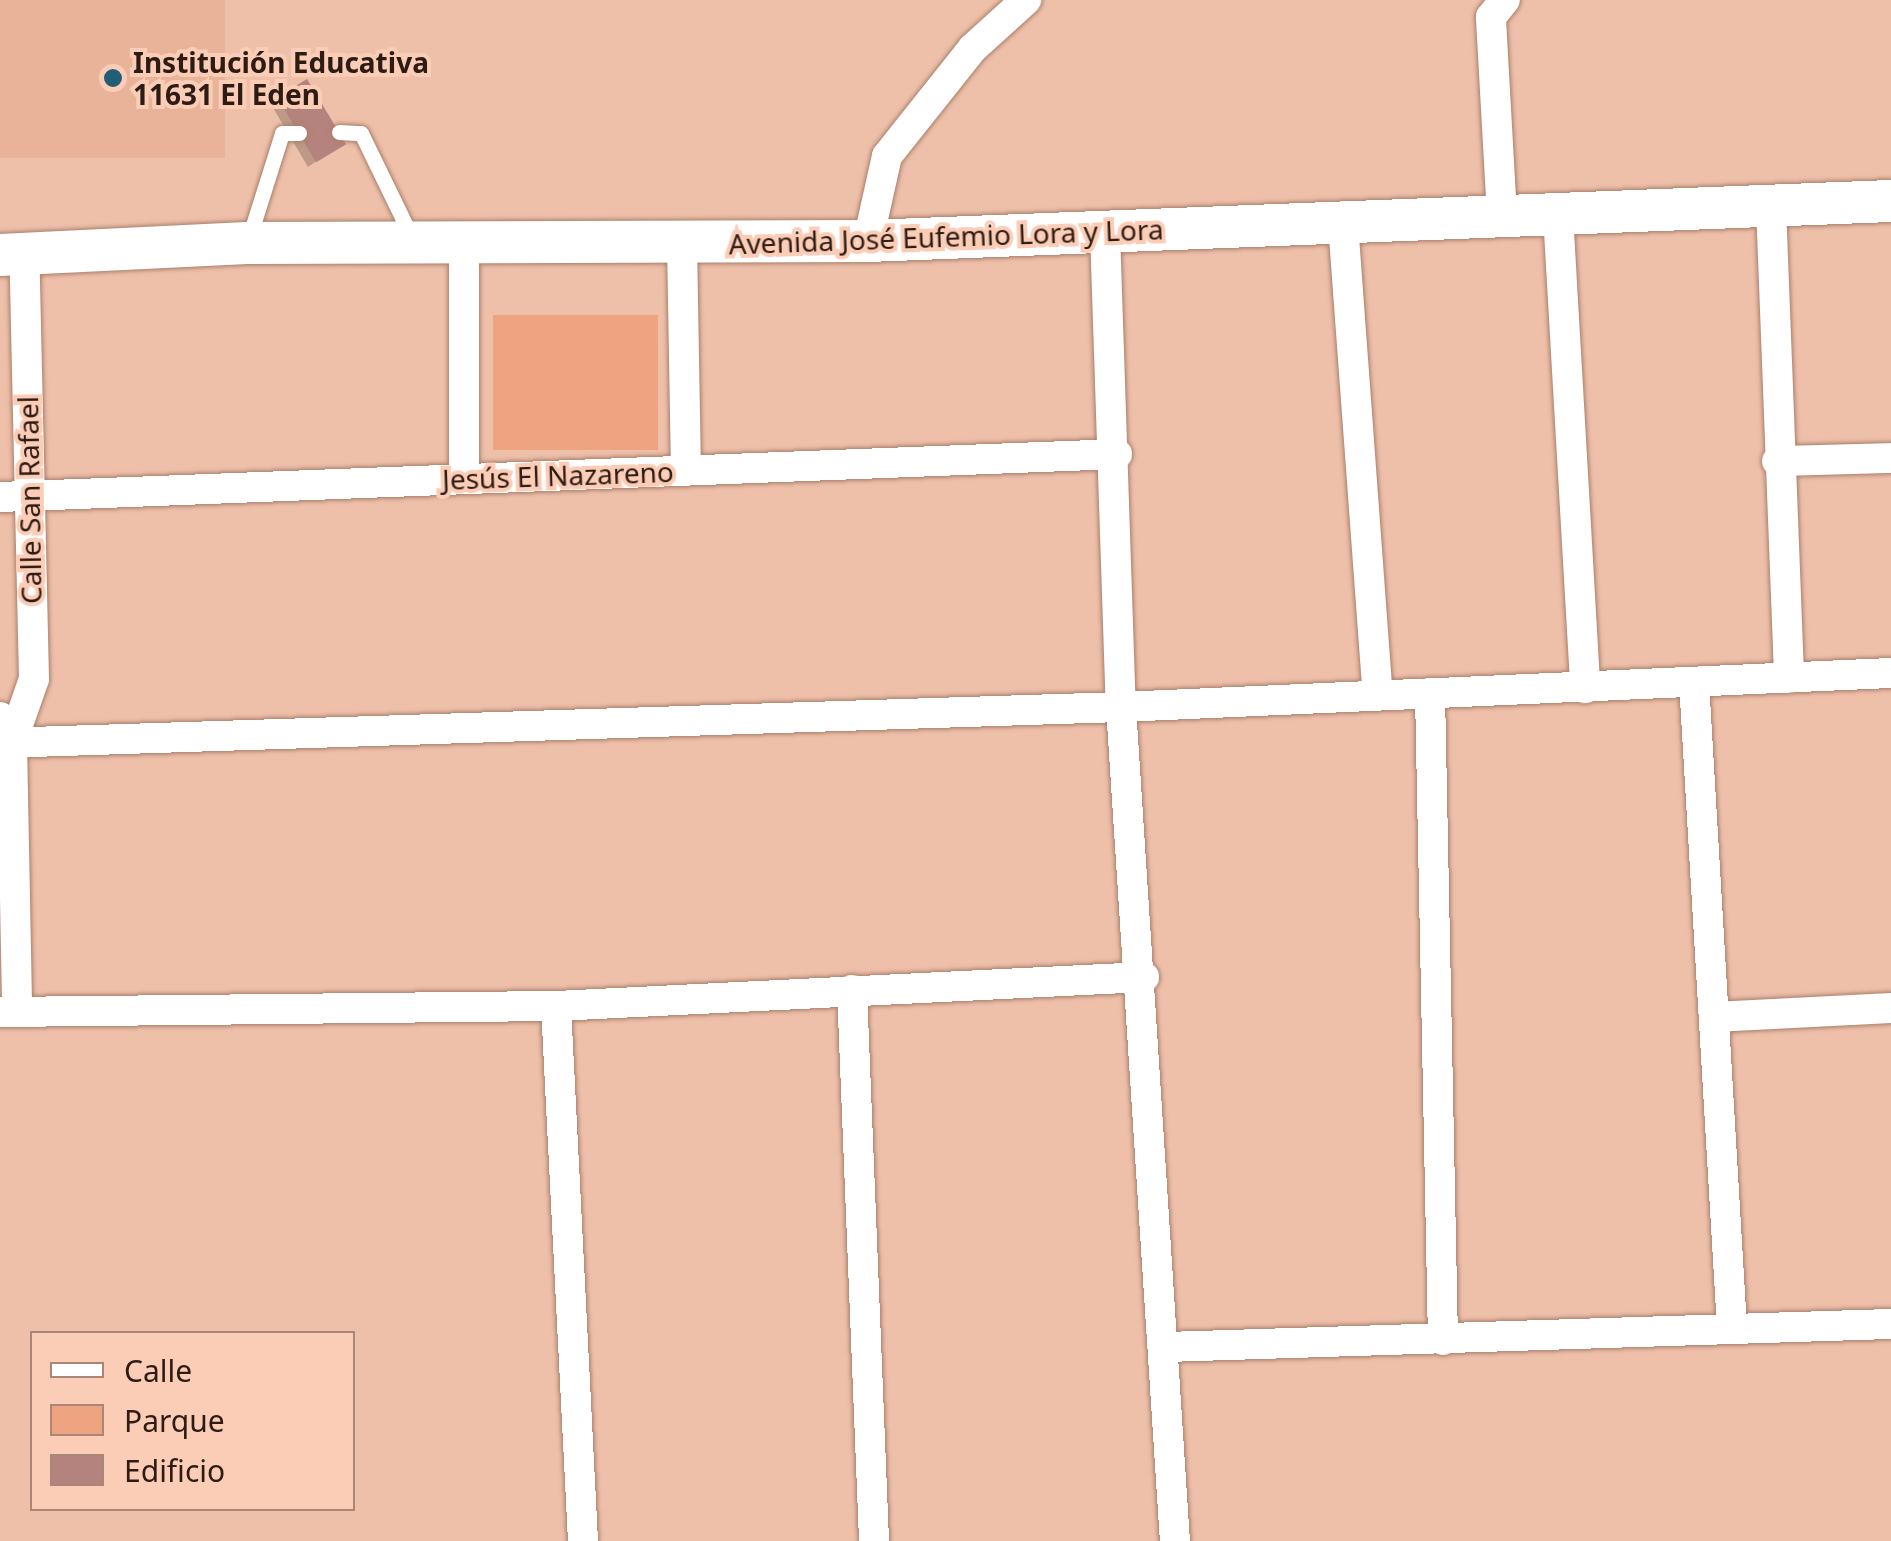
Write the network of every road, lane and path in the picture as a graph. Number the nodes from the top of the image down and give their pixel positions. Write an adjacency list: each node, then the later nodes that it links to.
1 (1026, 0): 11 (street)
2 (1491, 6): 8 (street)
3 (339, 132): 14 (lane)
4 (299, 133): 13 (lane)
5 (1891, 201): 6 (street, Avenida José Eufemio Lora y Lora)
6 (1771, 206): 7 (street, Avenida José Eufemio Lora y Lora); 19 (street)
7 (1558, 214): 8 (street, Avenida José Eufemio Lora y Lora); 26 (street)
8 (1502, 216): 9 (street, Avenida José Eufemio Lora y Lora)
9 (1344, 223): 10 (street, Avenida José Eufemio Lora y Lora); 27 (street)
10 (1105, 232): 11 (street, Avenida José Eufemio Lora y Lora); 17 (street)
11 (868, 241): 12 (street, Avenida José Eufemio Lora y Lora)
12 (682, 243): 15 (street, Avenida José Eufemio Lora y Lora); 20 (street)
13 (247, 244): 14 (street, Avenida José Eufemio Lora y Lora); 16 (street, Avenida José Eufemio Lora y Lora)
14 (416, 246): 15 (street, Avenida José Eufemio Lora y Lora)
15 (464, 246): 21 (street)
16 (12, 255): 22 (street, Calle San Rafael)
17 (1117, 454): 20 (street, Jesús El Nazareno); 29 (street)
18 (1891, 458): 19 (street)
19 (1777, 461): 24 (street)
20 (686, 470): 21 (street, Jesús El Nazareno)
21 (464, 478): 22 (street, Jesús El Nazareno)
22 (14, 496): 30 (street, Calle San Rafael)
23 (1891, 673): 24 (street)
24 (1789, 678): 25 (street)
25 (1694, 682): 26 (street); 36 (street)
26 (1585, 688): 28 (street)
27 (1378, 694): 28 (street); 29 (street)
28 (1430, 694): 39 (street)
29 (1122, 708): 30 (street); 31 (street)
30 (4, 734): 35 (street, Calle San Rafael)
31 (1144, 976): 32 (street); 40 (street)
32 (852, 990): 33 (street); 42 (street)
33 (556, 1006): 35 (street); 41 (street)
34 (1891, 1008): 36 (street)
35 (8, 1012)
36 (1714, 1017): 38 (street)
37 (1891, 1324): 38 (street)
38 (1732, 1327): 39 (street)
39 (1443, 1340): 40 (street)
40 (1166, 1347): 43 (street)
41 (583, 1541)
42 (874, 1541)
43 (1175, 1541)

